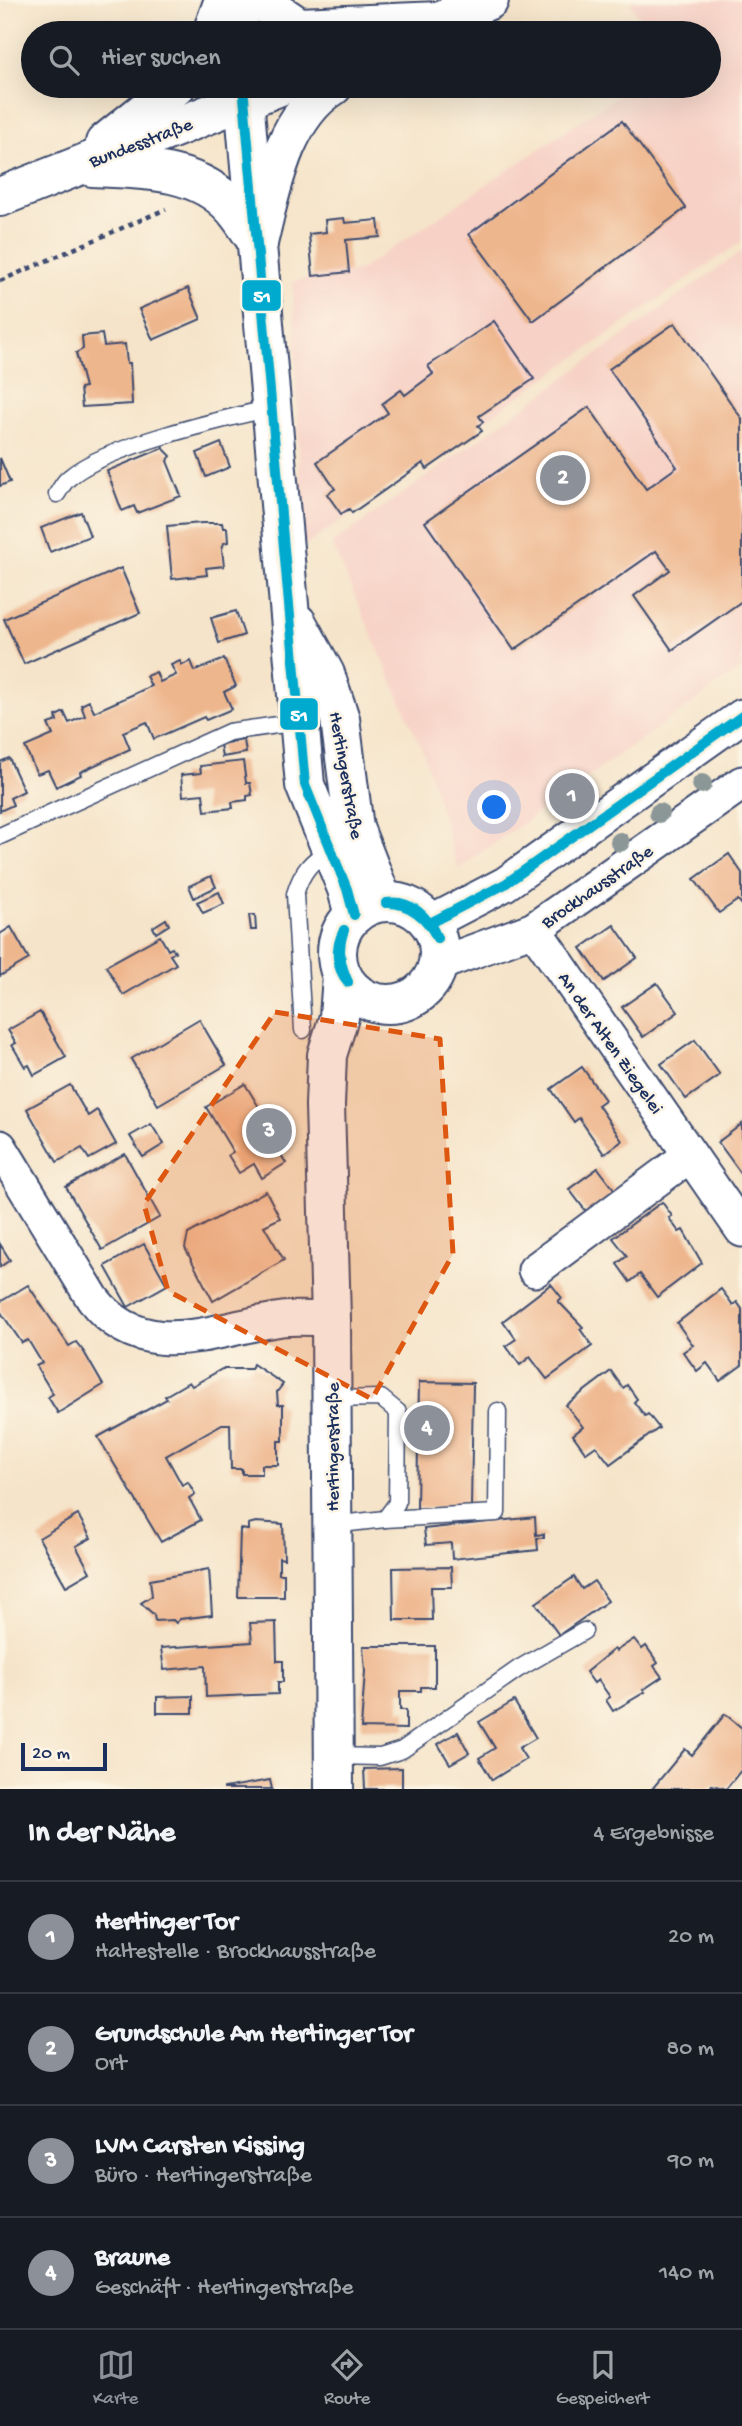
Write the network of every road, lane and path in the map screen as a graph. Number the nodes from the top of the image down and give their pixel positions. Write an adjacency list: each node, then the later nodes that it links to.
1 (223, 0): 5 (main road)
2 (236, 0): 6 (main road)
3 (259, 0): 7 (main road)
4 (489, 0): 8 (main road)
5 (216, 21)
6 (239, 21)
7 (290, 21)
8 (440, 21)
9 (161, 98): 13 (main road)
10 (232, 98): 13 (main road, Bundesstraße)
11 (244, 98): 16 (main road, Hertingerstraße)
12 (318, 98): 16 (main road)
13 (76, 166): 14 (main road); 15 (main road, Bundesstraße)
14 (197, 181): 16 (main road); 17 (path)
15 (0, 197)
16 (258, 243): 18 (main road, Hertingerstraße)
17 (0, 281)
18 (271, 408): 19 (lane); 20 (main road, Hertingerstraße)
19 (57, 495)
20 (291, 612): 22 (main road, Hertingerstraße); 26 (main road, Hertingerstraße)
21 (742, 716): 27 (street)
22 (298, 722): 24 (lane); 25 (main road, Hertingerstraße)
23 (742, 783): 28 (street, Brockhausstraße)
24 (0, 836)
25 (331, 849): 26 (main road, Hertingerstraße); 32 (lane)
26 (369, 909): 27 (main road); 30 (main road, Hertingerstraße)
27 (430, 923): 29 (main road)
28 (534, 929): 29 (street, Brockhausstraße); 35 (street, An der Alten Ziegelei)
29 (439, 964): 31 (main road, Hertingerstraße)
30 (342, 976): 31 (main road); 33 (main road, Hertingerstraße)
31 (389, 1005): 33 (main road, Hertingerstraße)
32 (303, 1030)
33 (325, 1105): 38 (main road, Hertingerstraße)
34 (0, 1147): 38 (street)
35 (690, 1155): 36 (street, An der Alten Ziegelei); 37 (street)
36 (742, 1230)
37 (535, 1269)
38 (331, 1319): 39 (main road, Hertingerstraße)
39 (331, 1399): 41 (lane); 42 (main road, Hertingerstraße)
40 (498, 1411): 41 (lane)
41 (385, 1519): 42 (lane)
42 (332, 1525): 44 (main road, Hertingerstraße)
43 (584, 1631): 44 (lane)
44 (333, 1773)

